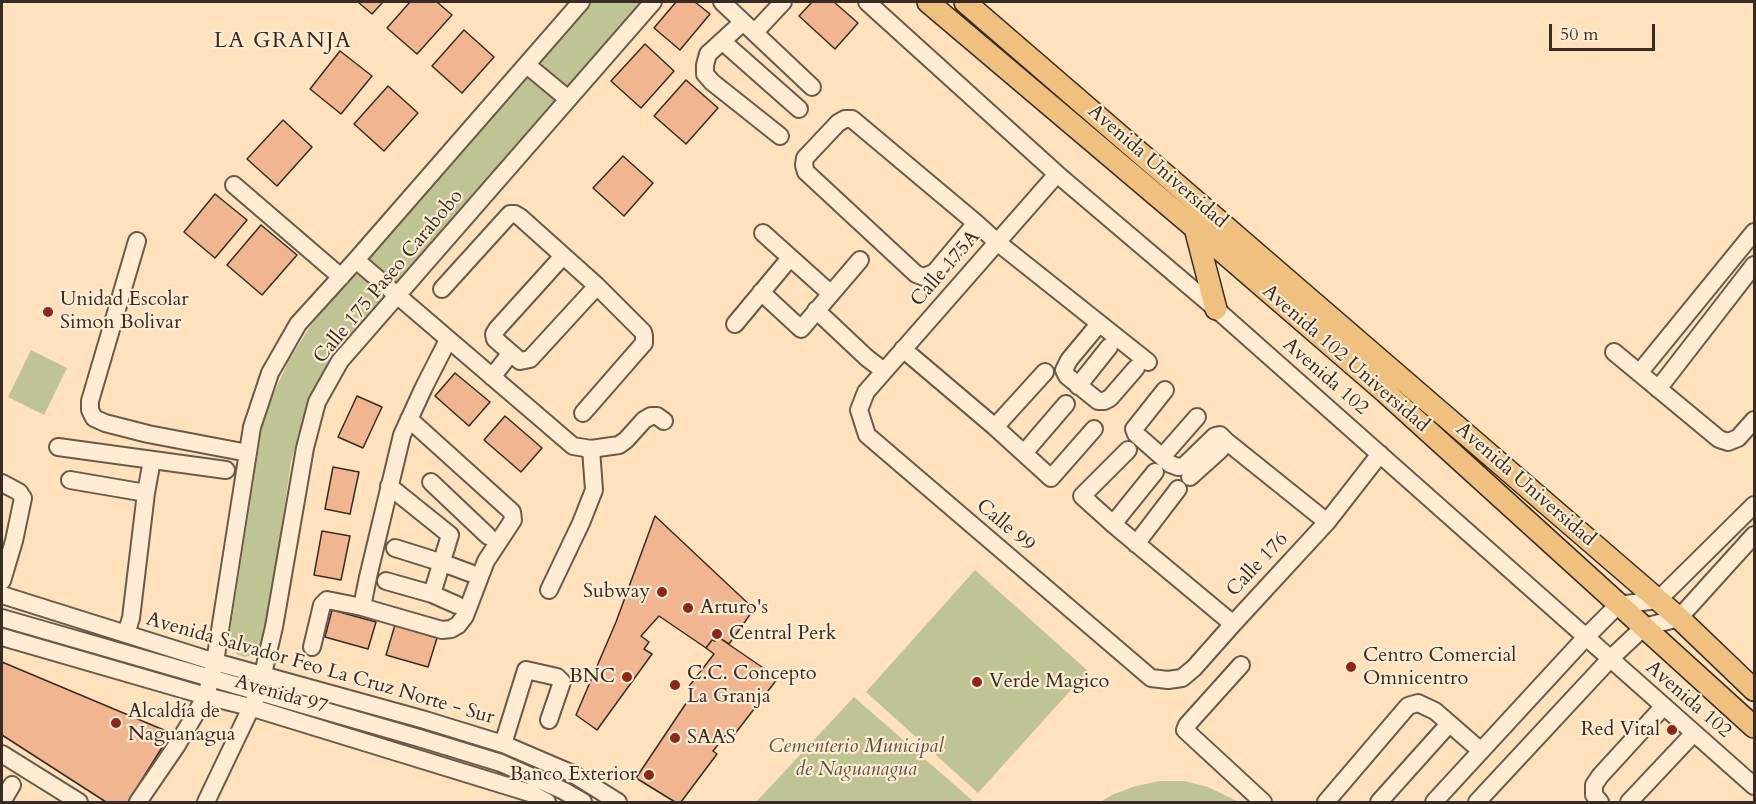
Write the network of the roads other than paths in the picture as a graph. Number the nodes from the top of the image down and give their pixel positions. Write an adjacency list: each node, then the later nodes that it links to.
1 (653, 2): 12 (street, Calle 175 Paseo Carabobo)
2 (722, 2): 8 (street)
3 (783, 2): 8 (street)
4 (867, 2): 15 (street, Avenida 102)
5 (928, 2): 18 (main road, Avenida 102 Universidad)
6 (965, 2): 93 (main road, Avenida Universidad)
7 (577, 3): 10 (street, Calle 175 Paseo Carabobo)
8 (749, 27): 9 (street); 11 (street)
9 (722, 41): 13 (street); 14 (street)
10 (527, 65): 12 (street); 25 (street, Calle 175 Paseo Carabobo)
11 (812, 87)
12 (568, 99): 33 (street, Calle 175 Paseo Carabobo)
13 (799, 108)
14 (780, 136)
15 (1057, 174): 22 (street, Calle 175A); 34 (street, Avenida 102)
16 (234, 184): 28 (street)
17 (976, 223): 17 (street); 22 (street)
18 (1195, 228): 34 (main road); 95 (main road, Avenida 102 Universidad)
19 (1755, 232): 45 (street)
20 (763, 233): 24 (street)
21 (137, 241): 63 (street)
22 (997, 242): 37 (street); 40 (street, Calle 175A)
23 (563, 256): 29 (street); 30 (street); 42 (street)
24 (790, 258): 31 (street); 32 (street)
25 (356, 260): 28 (street, Calle 175 Paseo Carabobo); 33 (street)
26 (860, 260): 32 (street)
27 (1755, 265): 48 (street)
28 (341, 277): 63 (street, Calle 175 Paseo Carabobo)
29 (597, 286): 42 (street); 52 (street)
30 (442, 289)
31 (761, 292): 35 (street); 36 (street)
32 (831, 294): 35 (street)
33 (398, 297): 38 (street); 108 (street, Calle 175 Paseo Carabobo)
34 (1216, 309): 65 (street, Avenida 102)
35 (816, 310): 43 (street)
36 (735, 324)
37 (1099, 324): 47 (street); 47 (street)
38 (448, 340): 46 (street); 54 (street)
39 (1109, 347): 47 (street)
40 (903, 350): 43 (street, Calle 175A); 57 (street)
41 (1614, 352): 45 (street)
42 (511, 353): 46 (street)
43 (884, 371): 50 (street, Calle 175A)
44 (1045, 372): 57 (street)
45 (1639, 373): 48 (street)
46 (492, 377): 61 (street)
47 (1078, 386)
48 (1658, 389): 55 (street)
49 (1166, 390): 66 (street)
50 (866, 392): 109 (street, Calle 99)
51 (1066, 404): 64 (street)
52 (583, 413)
53 (1197, 417): 66 (street)
54 (409, 419): 74 (street); 96 (street)
55 (1755, 420)
56 (664, 421): 61 (street)
57 (995, 427): 64 (street)
58 (1094, 429): 64 (street)
59 (1226, 441): 66 (street); 70 (street); 79 (street)
60 (58, 447): 67 (street)
61 (591, 449): 90 (street)
62 (1128, 450): 80 (street)
63 (248, 453): 107 (street, Calle 175 Paseo Carabobo)
64 (1024, 453)
65 (1380, 454): 79 (street, Calle 176); 103 (street, Avenida 102)
66 (1162, 457)
67 (152, 460): 68 (street); 76 (street)
68 (226, 470)
69 (1155, 472): 80 (street)
70 (1190, 477)
71 (70, 480): 76 (street)
72 (432, 482): 78 (street)
73 (2, 483): 88 (street)
74 (389, 486): 81 (street); 96 (street)
75 (1178, 489): 84 (street)
76 (146, 493): 101 (street)
77 (1755, 506): 93 (street)
78 (463, 513): 81 (street); 83 (street)
79 (1327, 522): 99 (street, Calle 176)
80 (1113, 524): 84 (street)
81 (450, 535): 86 (street)
82 (1755, 535): 98 (street)
83 (488, 537)
84 (1136, 543): 99 (street)
85 (396, 548): 86 (street)
86 (443, 563): 87 (street); 91 (street)
87 (470, 573)
88 (2, 581)
89 (386, 581): 91 (street)
90 (549, 590)
91 (432, 594): 94 (street)
92 (2, 595): 101 (street, Avenida Salvador Feo La Cruz Norte - Sur)
93 (1658, 600): 95 (street); 98 (main road, Avenida Universidad)
94 (458, 605)
95 (1618, 605): 100 (main road, Avenida 102 Universidad); 103 (street)
96 (362, 607): 104 (street)
97 (2, 618): 107 (street, Avenida Salvador Feo La Cruz Norte - Sur)
98 (1679, 618): 100 (street); 110 (main road, Avenida Universidad)
99 (1233, 624): 109 (street, Calle 176)
100 (1644, 627): 105 (street); 117 (main road, Avenida 102 Universidad)
101 (126, 634): 107 (street, Avenida Salvador Feo La Cruz Norte - Sur)
102 (2, 637): 112 (street, Avenida 97)
103 (1586, 637): 105 (street, Avenida 102); 120 (street)
104 (312, 647)
105 (1610, 659): 113 (street, Avenida 102); 135 (street)
106 (1241, 665): 131 (street)
107 (213, 670): 108 (street, Avenida Salvador Feo La Cruz Norte - Sur); 111 (street, Avenida Salvador Feo La Cruz Norte - Sur); 112 (street, Calle 175 Paseo Carabobo)
108 (263, 675): 111 (street, Calle 175 Paseo Carabobo); 119 (street, Avenida Salvador Feo La Cruz Norte - Sur)
109 (1151, 678)
110 (1755, 690)
111 (259, 691): 114 (street, Calle 175 Paseo Carabobo); 129 (street, Avenida Salvador Feo La Cruz Norte - Sur)
112 (206, 696): 114 (street, Avenida 97); 126 (street, Calle 175 Paseo Carabobo)
113 (1664, 706): 118 (street, Avenida 102); 136 (street)
114 (250, 707): 127 (street, Calle 175 Paseo Carabobo); 128 (street, Avenida 97)
115 (549, 720): 119 (street)
116 (1449, 724): 120 (street); 132 (street); 133 (street)
117 (1755, 727)
118 (1694, 733): 123 (street, Avenida 102); 137 (street)
119 (503, 744): 130 (street, Avenida Salvador Feo La Cruz Norte - Sur)
120 (1481, 751): 134 (street)
121 (2, 754): 125 (street)
122 (12, 785): 124 (street)
123 (1755, 786)
124 (2, 802)
125 (79, 802)
126 (138, 802)
127 (208, 802)
128 (547, 802)
129 (583, 802)
130 (618, 802)
131 (1263, 802)
132 (1326, 802)
133 (1379, 802)
134 (1434, 802)
135 (1477, 802)
136 (1600, 802)
137 (1629, 802)

